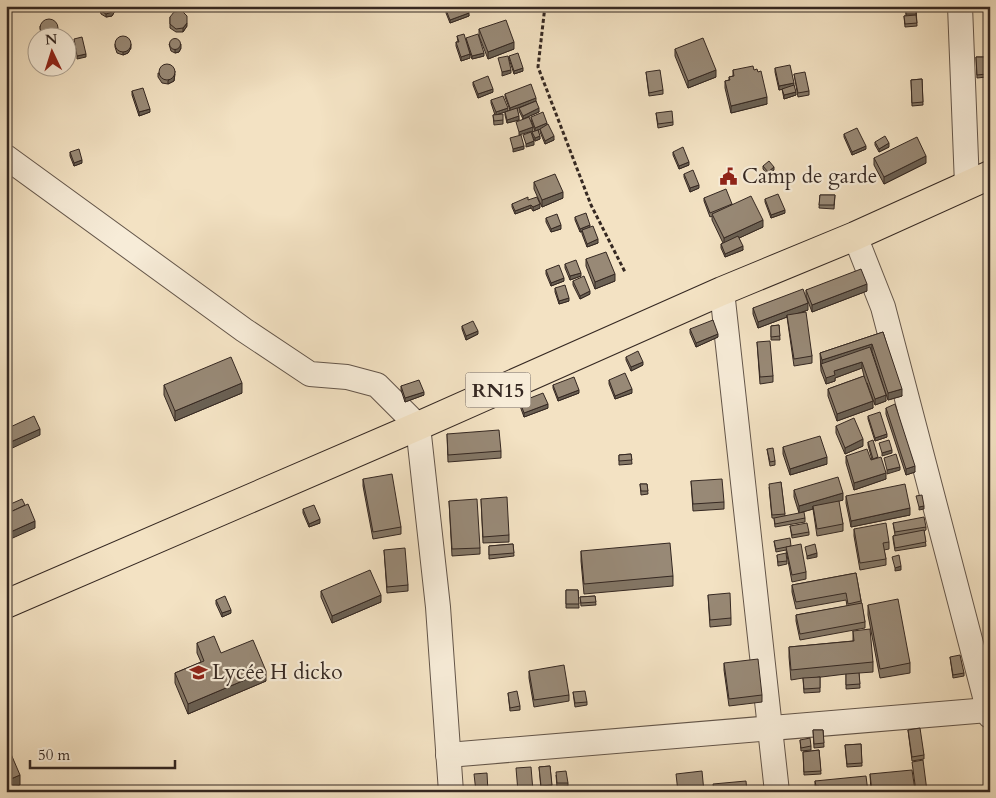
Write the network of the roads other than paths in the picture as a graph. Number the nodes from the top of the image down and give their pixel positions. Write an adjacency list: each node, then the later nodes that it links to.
1 (960, 6): 3 (street)
2 (6, 157): 6 (street)
3 (978, 180): 4 (main road, RN15)
4 (855, 236): 5 (main road, RN15); 8 (street)
5 (722, 291): 6 (main road, RN15); 9 (street)
6 (418, 426): 7 (main road, RN15); 10 (street)
7 (6, 604)
8 (989, 713): 9 (street)
9 (771, 727): 10 (street); 12 (street)
10 (448, 755): 11 (street)
11 (451, 792)
12 (777, 792)

